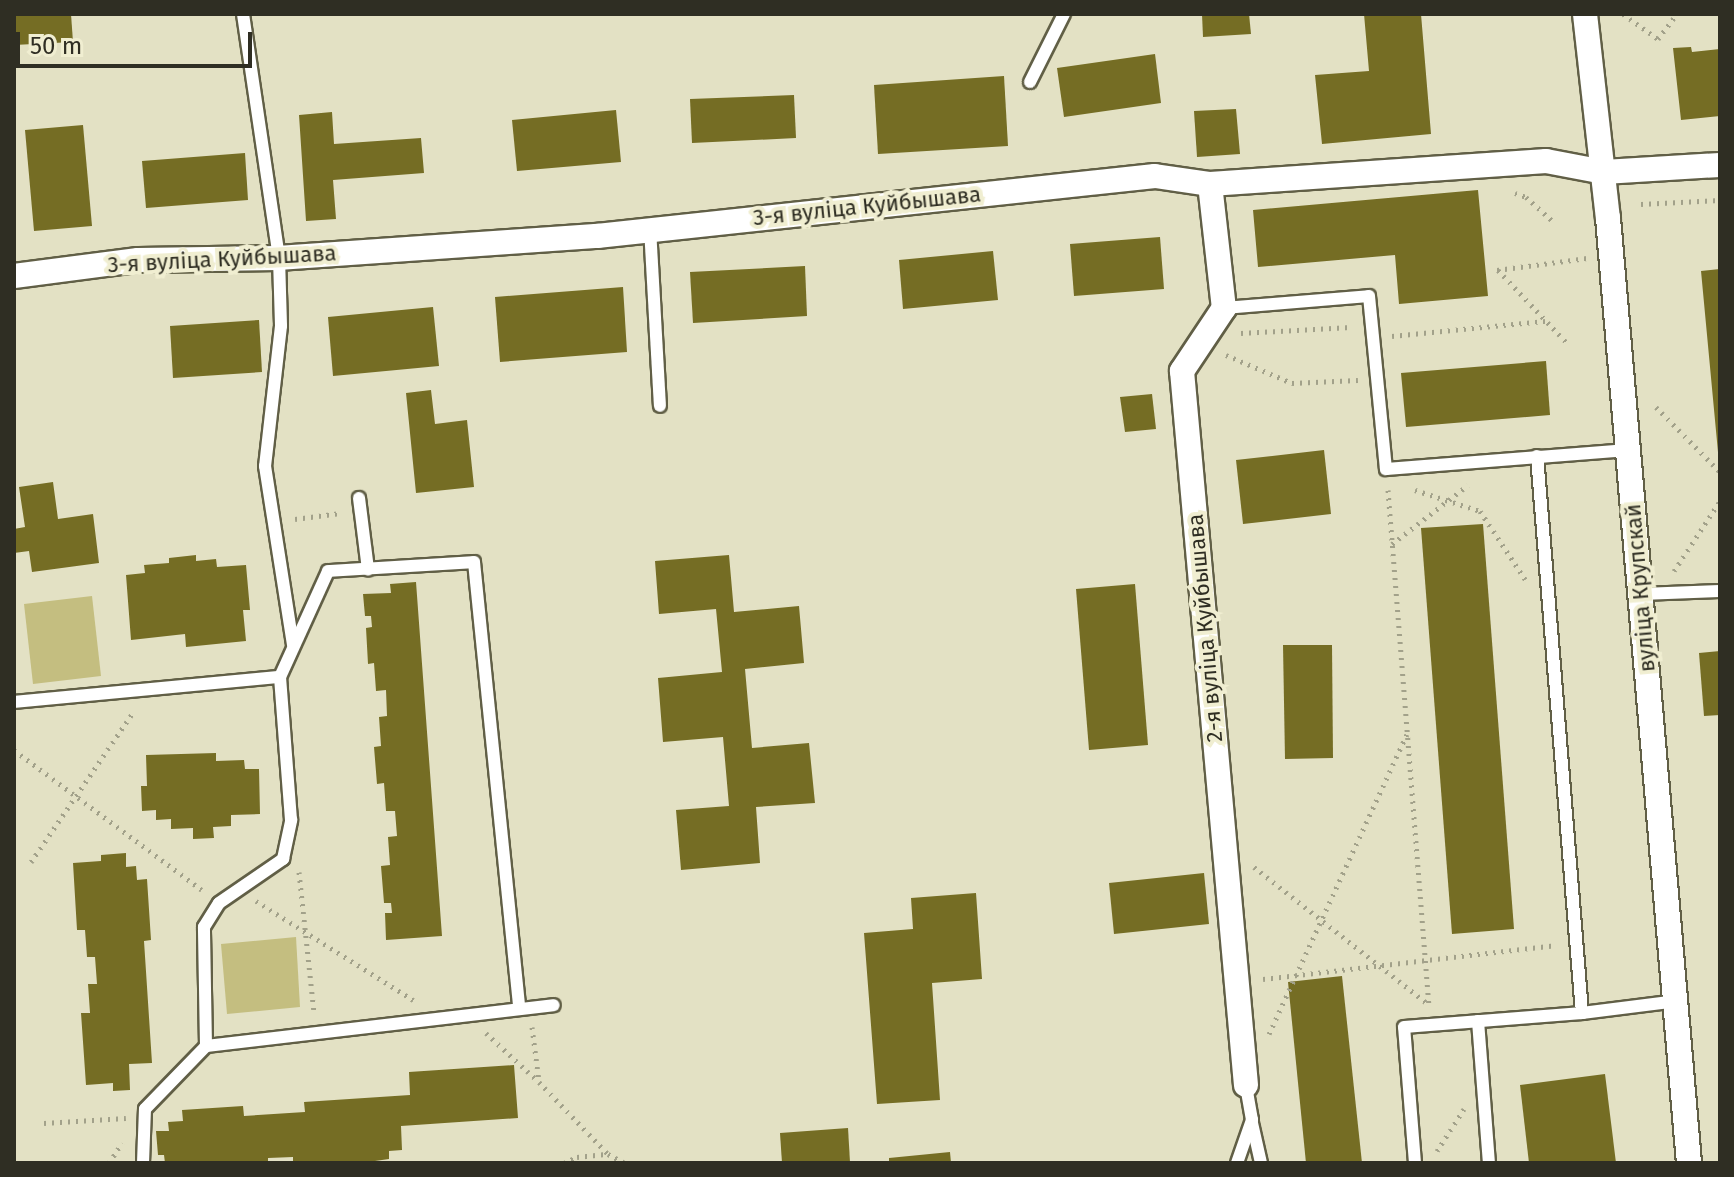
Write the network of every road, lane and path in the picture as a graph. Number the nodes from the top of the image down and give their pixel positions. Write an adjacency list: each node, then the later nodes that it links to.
1 (243, 14): 16 (lane)
2 (1064, 14): 6 (lane)
3 (1585, 14): 9 (street, вуліца Крупскай)
4 (1623, 14): 5 (path)
5 (1677, 14)
6 (1030, 82)
7 (1481, 165): 9 (street, 3-я вуліца Куйбышава); 10 (street, 3-я вуліца Куйбышава); 13 (path)
8 (1720, 165): 9 (street, 3-я вуліца Куйбышава)
9 (1604, 172): 15 (street, вуліца Крупскай)
10 (1210, 184): 14 (street, 3-я вуліца Куйбышава); 18 (street)
11 (1720, 200): 12 (path)
12 (1641, 204)
13 (1555, 223)
14 (650, 228): 16 (street, 3-я вуліца Куйбышава); 24 (lane)
15 (1611, 255): 19 (path); 26 (street, вуліца Крупскай)
16 (279, 258): 17 (street, 3-я вуліца Куйбышава); 35 (lane)
17 (14, 276)
18 (1224, 308): 20 (lane); 21 (street, 2-я вуліца Куйбышава)
19 (1546, 321): 20 (path); 22 (path)
20 (1372, 332): 21 (path); 23 (lane)
21 (1199, 344): 23 (path); 47 (street, 2-я вуліца Куйбышава)
22 (1568, 344)
23 (1377, 379): 28 (lane)
24 (660, 406)
25 (1656, 407): 29 (path)
26 (1628, 450): 27 (lane); 40 (street, вуліца Крупскай)
27 (1537, 456): 28 (lane); 41 (lane)
28 (1500, 459): 32 (path)
29 (1720, 472)
30 (1399, 485): 36 (path)
31 (1412, 489): 32 (path)
32 (1449, 501): 36 (path); 41 (path)
33 (1720, 501): 38 (path)
34 (360, 504): 35 (path); 37 (lane)
35 (274, 521): 42 (lane)
36 (1392, 544): 46 (path)
37 (368, 569): 42 (lane); 59 (lane)
38 (1669, 579)
39 (1720, 591): 40 (lane)
40 (1641, 594): 56 (street, вуліца Крупскай)
41 (1550, 617): 51 (lane)
42 (294, 647): 43 (lane)
43 (280, 677): 44 (lane); 66 (lane)
44 (149, 689): 45 (lane); 48 (path)
45 (14, 702)
46 (1407, 733): 49 (path); 52 (path)
47 (1224, 843): 49 (path); 55 (street, 2-я вуліца Куйбышава)
48 (31, 862)
49 (1322, 920): 53 (path); 54 (path)
50 (307, 931): 64 (path)
51 (1576, 943): 52 (path); 60 (lane)
52 (1426, 960): 53 (path); 58 (path)
53 (1380, 966): 54 (path); 58 (path)
54 (1296, 975): 55 (path); 65 (path)
55 (1237, 982): 68 (street, 2-я вуліца Куйбышава)
56 (1677, 1001): 60 (lane); 80 (street, вуліца Крупскай)
57 (554, 1005): 59 (lane)
58 (1429, 1005): 63 (path)
59 (524, 1007): 61 (lane); 67 (path)
60 (1582, 1013): 62 (lane)
61 (465, 1014): 64 (lane); 67 (path)
62 (1478, 1021): 63 (lane); 79 (lane)
63 (1431, 1025): 78 (lane)
64 (316, 1031): 66 (lane)
65 (1265, 1044)
66 (206, 1046): 73 (lane)
67 (539, 1082): 72 (path)
68 (1246, 1085): 70 (lane)
69 (139, 1117): 71 (path)
70 (1252, 1120): 76 (lane); 77 (lane)
71 (44, 1123)
72 (608, 1154): 74 (path); 75 (path)
73 (143, 1163)
74 (564, 1163)
75 (625, 1163)
76 (1237, 1163)
77 (1261, 1163)
78 (1415, 1163)
79 (1489, 1163)
80 (1689, 1163)

